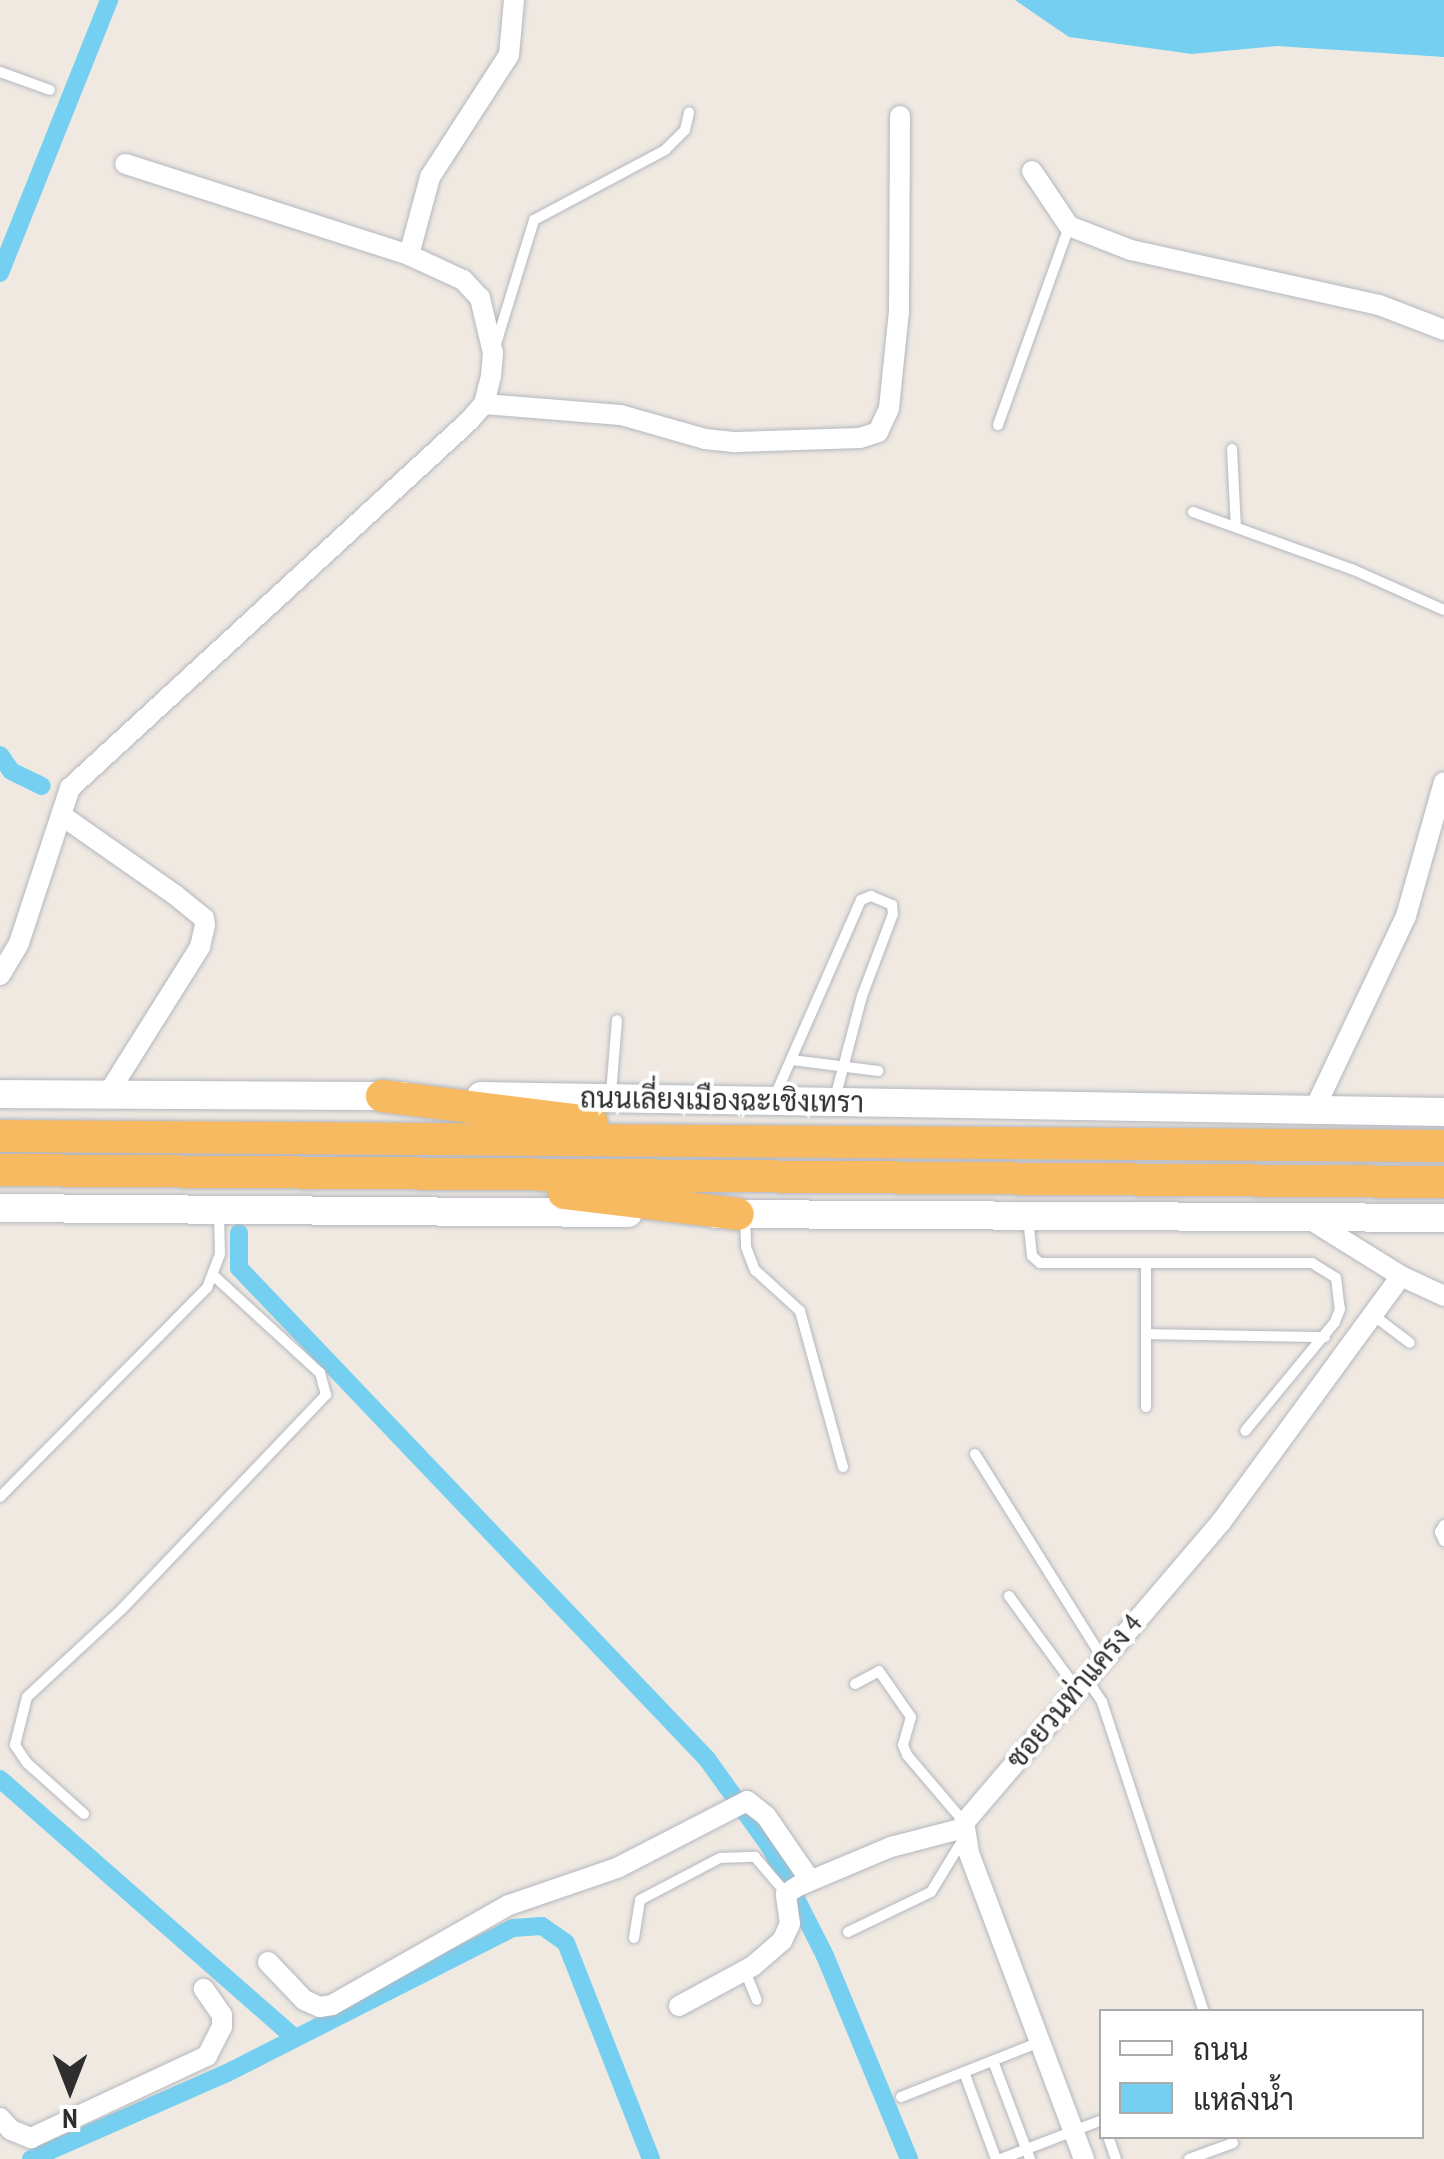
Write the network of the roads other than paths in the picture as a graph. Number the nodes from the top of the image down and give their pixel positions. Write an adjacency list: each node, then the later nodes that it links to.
1 (514, 0): 9 (street)
2 (0, 72): 3 (lane)
3 (50, 90)
4 (689, 112): 11 (lane)
5 (900, 116): 12 (street)
6 (126, 164): 9 (street)
7 (1032, 171): 8 (street)
8 (1069, 226): 10 (street); 13 (lane)
9 (409, 254): 11 (street)
10 (1444, 330)
11 (494, 353): 12 (street)
12 (484, 404): 19 (street)
13 (998, 425)
14 (1232, 449): 16 (lane)
15 (1193, 512): 16 (lane)
16 (1236, 527): 17 (lane)
17 (1444, 610)
18 (1444, 782): 31 (street)
19 (61, 815): 20 (street); 26 (street)
20 (0, 974)
21 (617, 1020): 28 (lane)
22 (792, 1060): 23 (lane); 23 (lane); 29 (lane)
23 (842, 1068): 24 (lane); 30 (lane)
24 (878, 1071)
25 (0, 1094): 26 (main road, ถนนเลี่ยงเมืองฉะเชิงเทรา)
26 (106, 1095): 27 (main road, ถนนเลี่ยงเมืองฉะเชิงเทรา)
27 (382, 1096): 28 (main road, ถนนเลี่ยงเมืองฉะเชิงเทรา); 34 (highway)
28 (611, 1097): 29 (main road, ถนนเลี่ยงเมืองฉะเชิงเทรา)
29 (773, 1101): 30 (main road, ถนนเลี่ยงเมืองฉะเชิงเทรา)
30 (833, 1104): 31 (main road, ถนนเลี่ยงเมืองฉะเชิงเทรา)
31 (1313, 1112): 32 (main road, ถนนเลี่ยงเมืองฉะเชิงเทรา)
32 (1444, 1112)
33 (0, 1136): 34 (highway, ถนนเลี่ยงเมืองฉะเชิงเทรา)
34 (738, 1141): 35 (highway, ถนนเลี่ยงเมืองฉะเชิงเทรา)
35 (1444, 1146)
36 (0, 1170): 37 (highway)
37 (396, 1174): 38 (highway); 41 (highway)
38 (1444, 1182)
39 (0, 1208): 40 (main road)
40 (220, 1208): 41 (main road); 46 (lane)
41 (742, 1214): 42 (main road); 56 (lane)
42 (1028, 1218): 44 (main road); 45 (lane)
43 (1444, 1218): 44 (main road)
44 (1311, 1220): 47 (street)
45 (1146, 1265): 50 (lane); 51 (lane)
46 (214, 1276): 57 (lane); 64 (lane)
47 (1401, 1276): 48 (street); 49 (street, ซอยวนท่าแครง 4)
48 (1444, 1296)
49 (1373, 1315): 52 (lane); 61 (street, ซอยวนท่าแครง 4)
50 (1146, 1334): 51 (lane); 53 (lane)
51 (1325, 1337): 54 (lane)
52 (1410, 1343)
53 (1146, 1407)
54 (1245, 1431)
55 (975, 1454): 61 (lane)
56 (843, 1467)
57 (0, 1498)
58 (1444, 1526): 59 (lane)
59 (1444, 1542)
60 (1009, 1596): 62 (lane)
61 (1102, 1657): 62 (street, ซอยวนท่าแครง 4)
62 (1080, 1683): 65 (street, ซอยวนท่าแครง 4); 75 (lane)
63 (855, 1684): 65 (lane)
64 (84, 1814)
65 (964, 1829): 66 (street); 68 (lane); 76 (street)
66 (810, 1880): 67 (street); 70 (street)
67 (786, 1894): 69 (lane); 71 (street)
68 (848, 1932)
69 (634, 1938)
70 (268, 1962)
71 (745, 1970): 73 (lane); 74 (street)
72 (204, 1989): 80 (street)
73 (757, 2000)
74 (679, 2006)
75 (1203, 2009)
76 (1041, 2042): 77 (lane); 82 (street)
77 (994, 2060): 78 (lane); 84 (lane)
78 (964, 2072): 79 (lane); 85 (lane)
79 (901, 2097)
80 (0, 2118)
81 (1099, 2121): 82 (lane)
82 (1074, 2132): 84 (lane); 86 (street)
83 (1233, 2143): 87 (lane)
84 (1028, 2154): 85 (lane)
85 (998, 2159)
86 (1084, 2159)
87 (1190, 2159)

